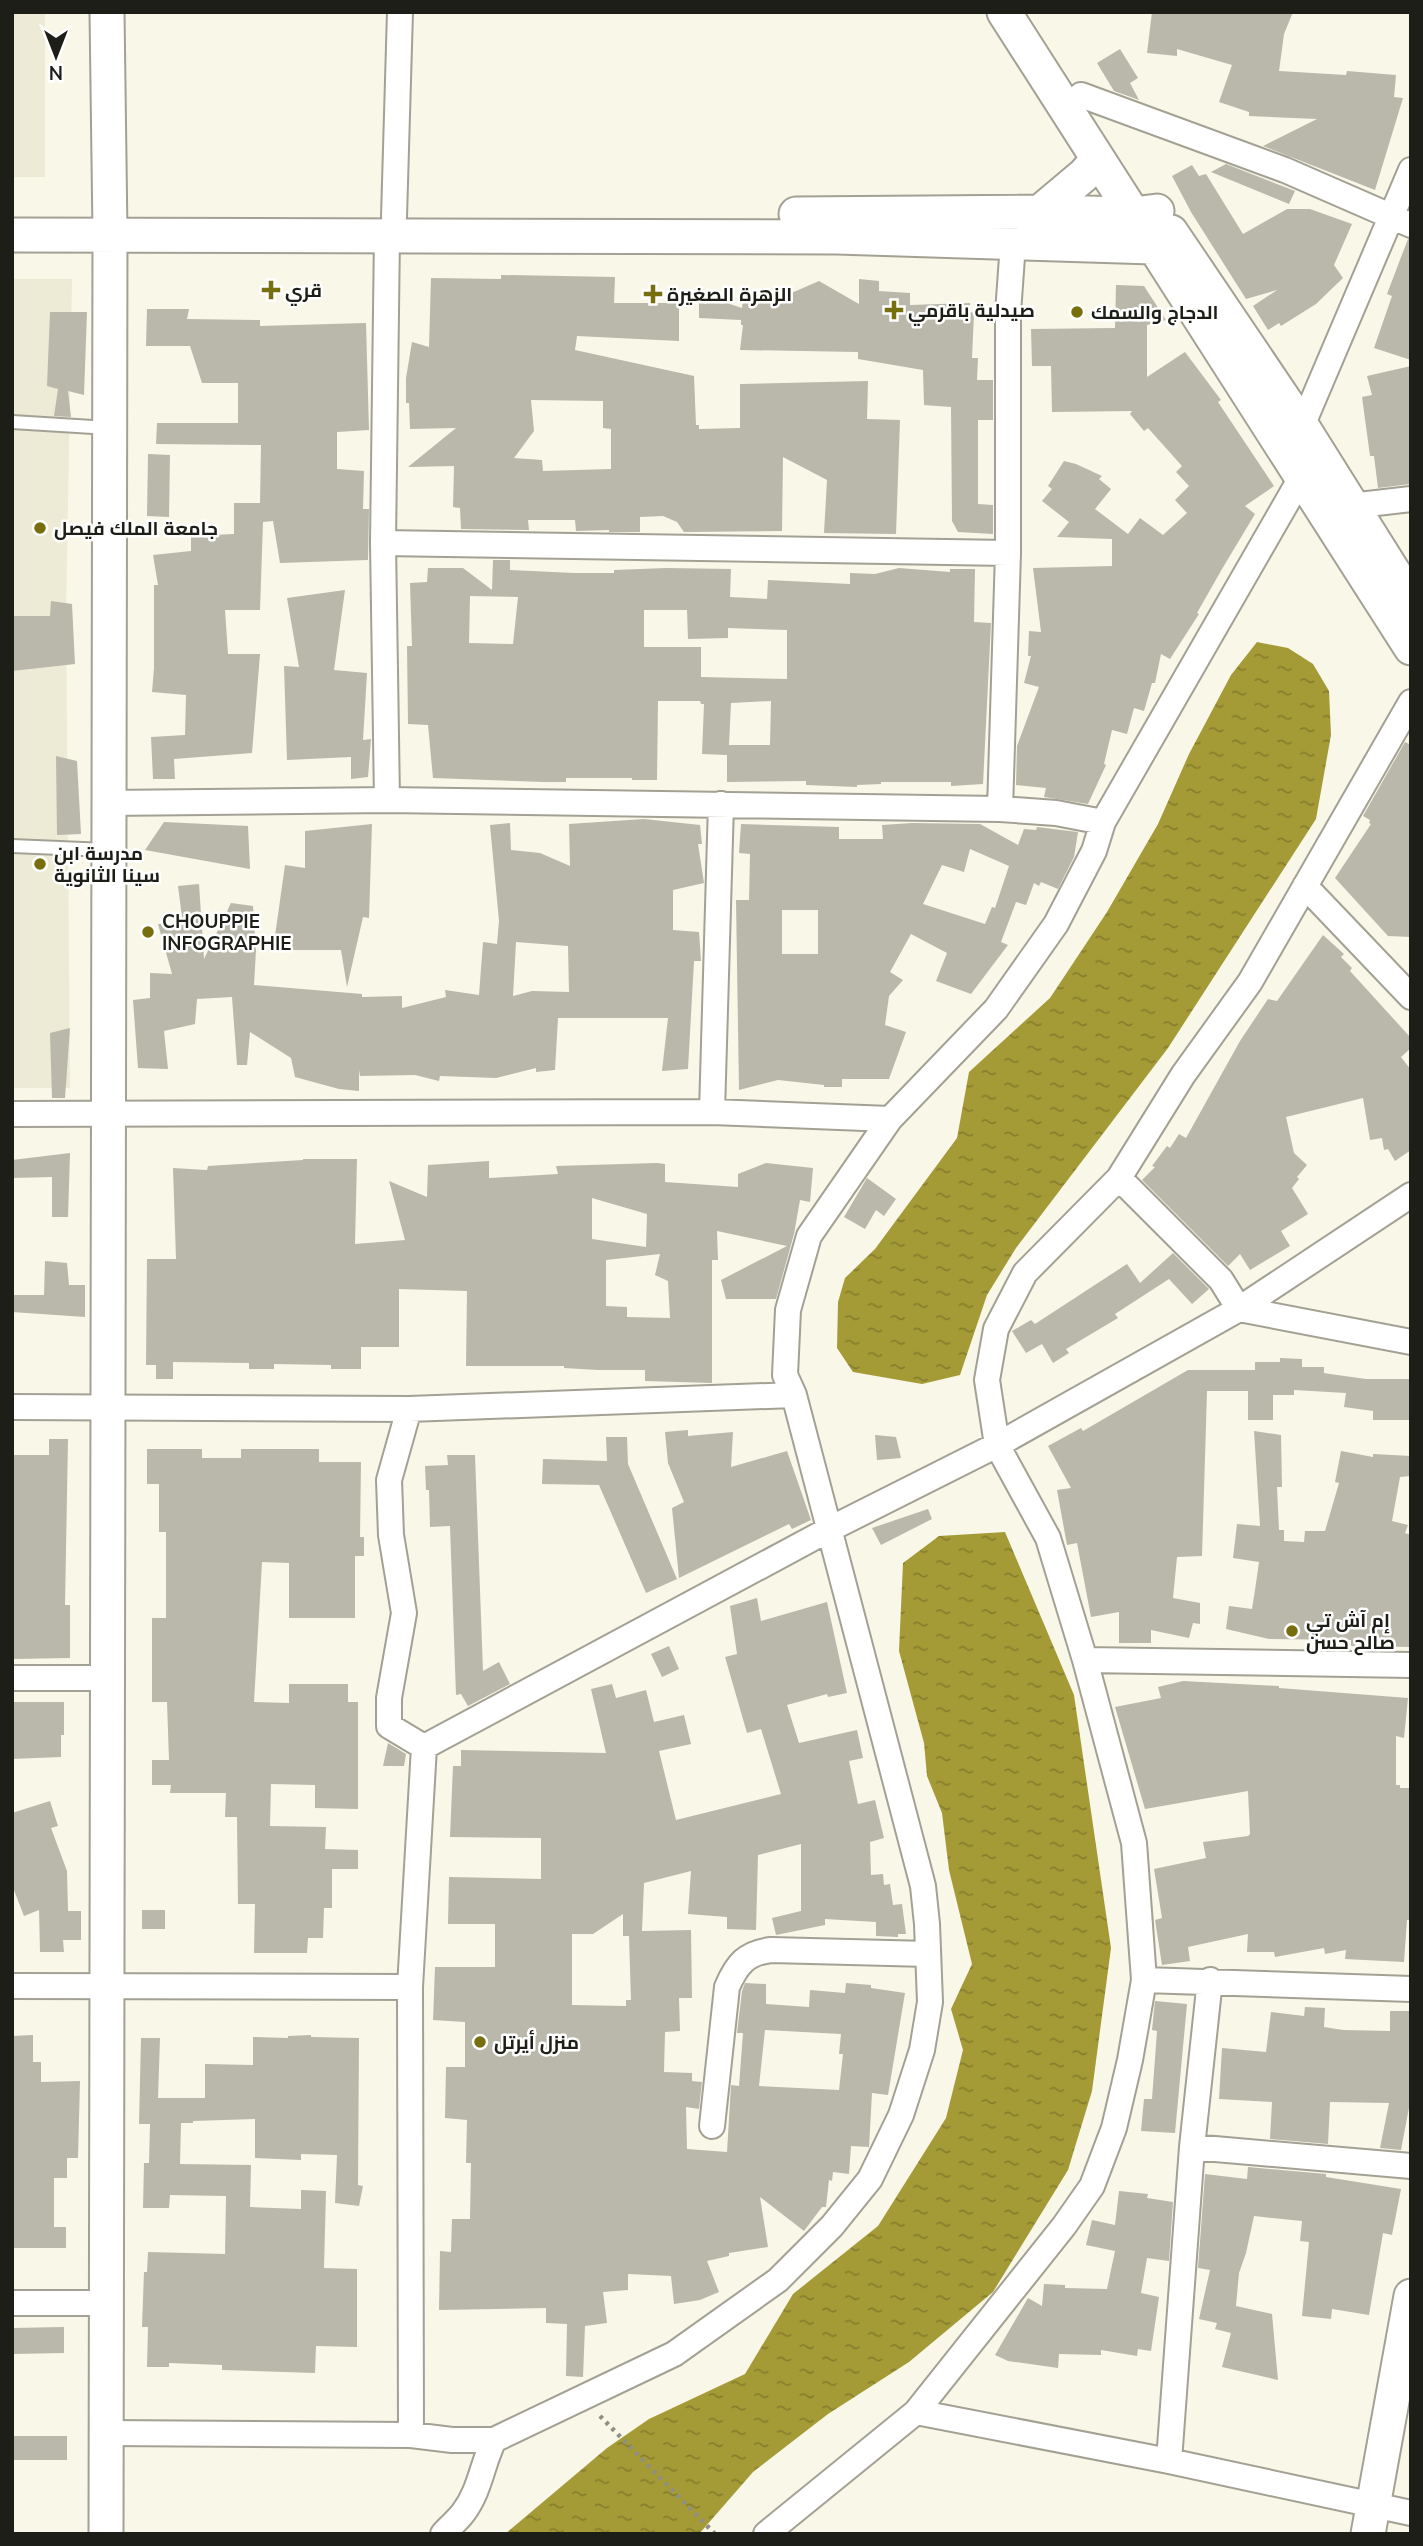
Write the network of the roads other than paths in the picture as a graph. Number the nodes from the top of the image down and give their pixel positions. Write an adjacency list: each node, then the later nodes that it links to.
1 (107, 12): 12 (street)
2 (400, 12): 13 (street)
3 (1004, 12): 6 (street)
4 (1028, 12): 5 (street)
5 (1081, 95): 10 (street); 11 (street)
6 (1098, 159): 9 (street); 10 (street)
7 (1411, 170): 11 (street)
8 (12, 212): 12 (street)
9 (1040, 212): 10 (street); 13 (street)
10 (1145, 212): 16 (street)
11 (1401, 221): 18 (street)
12 (110, 224): 13 (street); 14 (street); 19 (street)
13 (390, 226): 15 (street); 23 (street)
14 (12, 235)
15 (1013, 243): 16 (street); 24 (street)
16 (1166, 246): 18 (street); 20 (street)
17 (12, 422): 19 (lane)
18 (1302, 426): 22 (street)
19 (109, 428): 29 (street)
20 (1302, 476): 26 (street); 32 (street)
21 (1411, 499): 22 (street)
22 (1350, 506): 25 (street)
23 (383, 543): 24 (street); 28 (street)
24 (1007, 553): 31 (street)
25 (1411, 600)
26 (1411, 648)
27 (1411, 702): 35 (street)
28 (387, 800): 29 (street); 30 (street)
29 (107, 803): 34 (street)
30 (721, 804): 31 (street); 38 (street)
31 (1000, 808): 32 (street)
32 (1103, 822): 40 (street)
33 (12, 846): 34 (lane)
34 (107, 850): 37 (street)
35 (1305, 886): 36 (street); 41 (street)
36 (1411, 997)
37 (108, 1112): 38 (street); 39 (street); 46 (street)
38 (712, 1112): 40 (street)
39 (12, 1114)
40 (890, 1119): 45 (street)
41 (1119, 1178): 43 (street); 49 (street)
42 (1411, 1195): 43 (street)
43 (1239, 1309): 44 (street); 49 (street)
44 (1411, 1342)
45 (794, 1395): 48 (street); 50 (street)
46 (107, 1405): 47 (street); 48 (street); 54 (street)
47 (12, 1407)
48 (409, 1409): 55 (street)
49 (997, 1445): 50 (street); 51 (street)
50 (830, 1529): 55 (street); 56 (street)
51 (1085, 1660): 52 (street); 57 (street)
52 (1411, 1665)
53 (12, 1678): 54 (street)
54 (107, 1678): 61 (street)
55 (424, 1747): 60 (street)
56 (928, 1954): 63 (street); 72 (street)
57 (1144, 1980): 58 (street); 69 (street)
58 (1210, 1980): 62 (street); 64 (street)
59 (12, 1986): 61 (street)
60 (410, 1987): 61 (street); 71 (street)
61 (108, 1988): 68 (street)
62 (1411, 1989)
63 (712, 2126)
64 (1192, 2147): 65 (street); 73 (street)
65 (1411, 2166)
66 (1411, 2296): 75 (street)
67 (12, 2303): 68 (street)
68 (107, 2303): 70 (street)
69 (916, 2412): 73 (street); 78 (street)
70 (106, 2433): 71 (street); 76 (street)
71 (411, 2435): 72 (street)
72 (494, 2440): 77 (street)
73 (1168, 2461): 75 (street)
74 (1411, 2513): 75 (street)
75 (1371, 2519)
76 (106, 2534)
77 (443, 2534)
78 (766, 2534)

